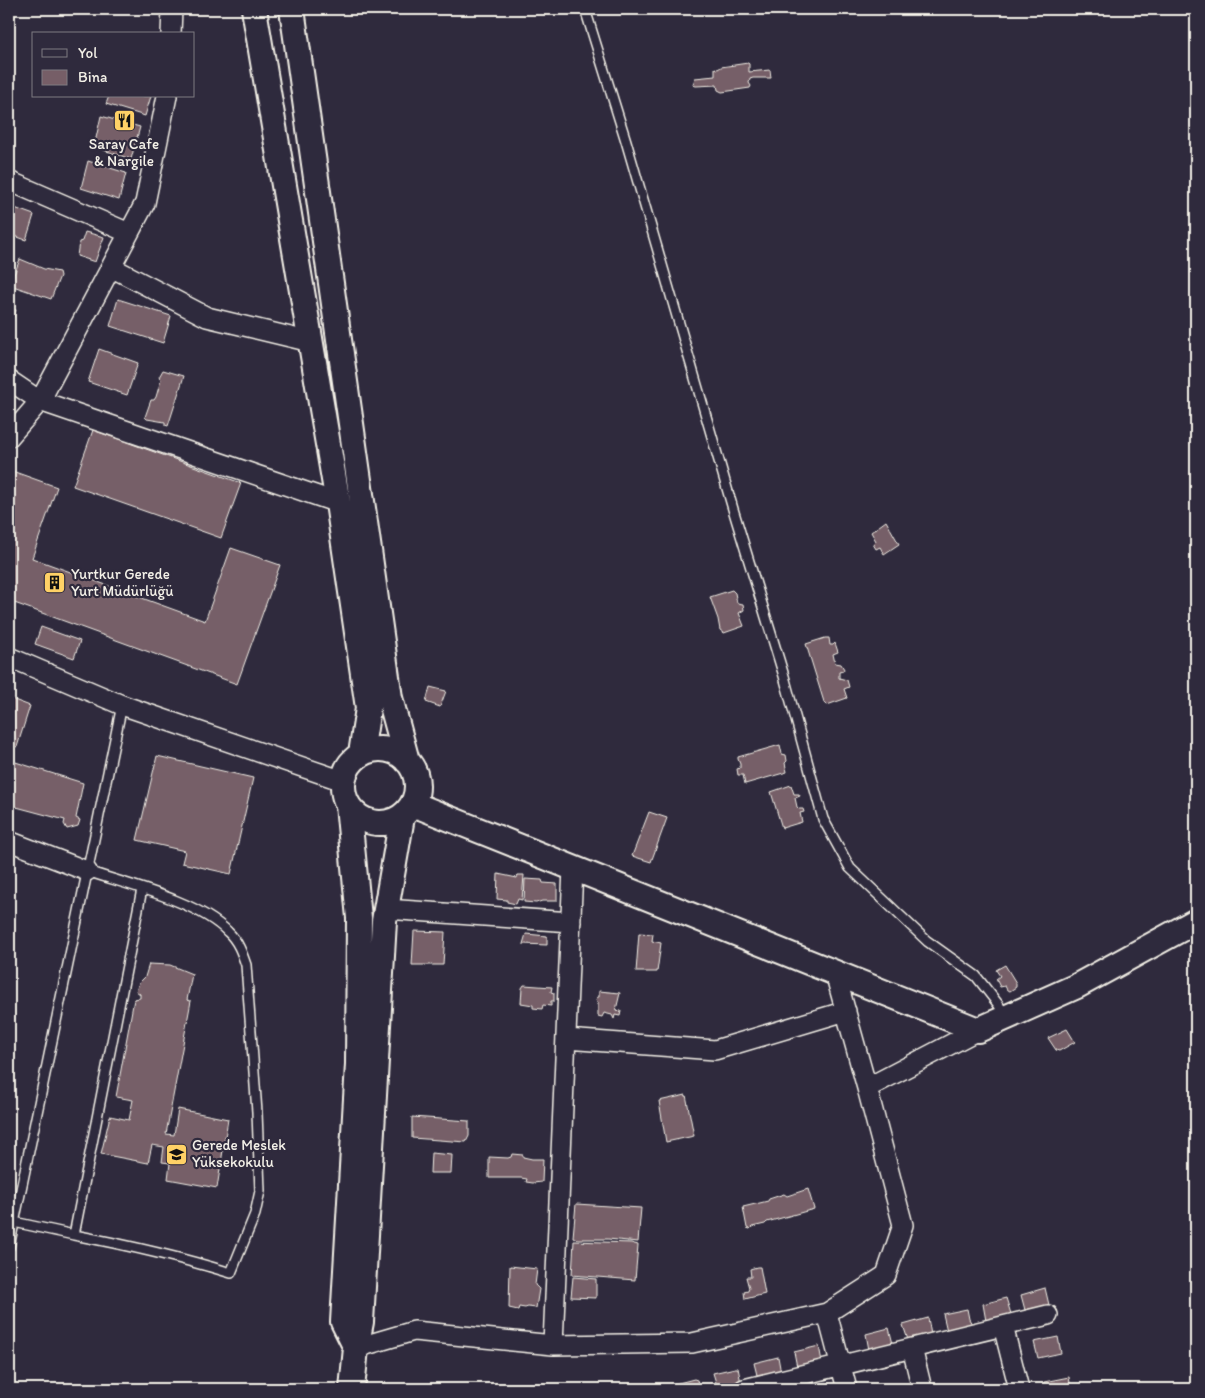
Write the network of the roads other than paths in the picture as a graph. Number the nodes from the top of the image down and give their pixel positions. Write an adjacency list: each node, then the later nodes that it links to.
1 (172, 9): 5 (street)
2 (254, 9): 10 (street)
3 (292, 9): 18 (street)
4 (585, 9): 31 (lane)
5 (171, 32)
6 (167, 98): 8 (street)
7 (9, 181): 8 (street)
8 (129, 233): 9 (street)
9 (111, 267): 10 (street); 12 (street)
10 (311, 342): 14 (street)
11 (9, 380): 12 (street)
12 (40, 401): 13 (street); 14 (street)
13 (9, 437)
14 (338, 503): 17 (street)
15 (9, 656): 16 (street)
16 (122, 705): 19 (street); 24 (lane)
17 (361, 754): 18 (street); 19 (street)
18 (407, 761): 21 (street)
19 (343, 781): 20 (street)
20 (348, 805): 21 (street); 42 (street)
21 (407, 810): 23 (street); 26 (street)
22 (9, 841): 24 (street)
23 (573, 868): 28 (street); 29 (street)
24 (87, 871): 25 (lane); 35 (lane)
25 (142, 889): 36 (lane); 36 (lane)
26 (386, 909): 28 (street); 42 (street)
27 (1196, 921): 31 (street)
28 (571, 922): 33 (street)
29 (834, 973): 30 (street); 32 (street)
30 (846, 1011): 33 (street); 34 (street)
31 (1006, 1017): 32 (street)
32 (978, 1030): 34 (street)
33 (566, 1039): 41 (street)
34 (867, 1088): 38 (street)
35 (14, 1222): 36 (lane); 37 (lane)
36 (74, 1235)
37 (9, 1246)
38 (828, 1314): 41 (street); 44 (street)
39 (1048, 1315): 40 (street)
40 (1003, 1326): 43 (street); 50 (street)
41 (553, 1345): 42 (street)
42 (356, 1348): 46 (street)
43 (912, 1348): 44 (street); 49 (street)
44 (841, 1366): 45 (street); 48 (street)
45 (775, 1386): 47 (street)
46 (352, 1389)
47 (744, 1389)
48 (847, 1389)
49 (922, 1389)
50 (1019, 1389)

